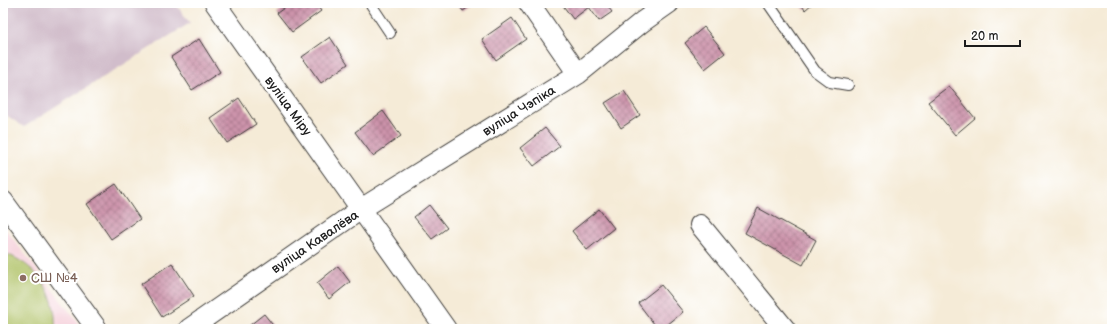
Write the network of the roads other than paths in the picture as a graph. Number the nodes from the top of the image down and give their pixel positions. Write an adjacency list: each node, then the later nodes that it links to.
1 (215, 3): 10 (street, вуліца Міру)
2 (370, 3): 6 (lane)
3 (529, 3): 7 (street)
4 (669, 3): 7 (street, вуліца Чэпіка)
5 (768, 3): 8 (lane)
6 (390, 33)
7 (578, 74): 10 (street, вуліца Чэпіка)
8 (848, 85)
9 (3, 201): 12 (street)
10 (361, 209): 13 (street, вуліца Кавалёва); 14 (street, вуліца Кавалёва)
11 (700, 225): 15 (street)
12 (97, 329)
13 (189, 329)
14 (446, 329)
15 (785, 329)

